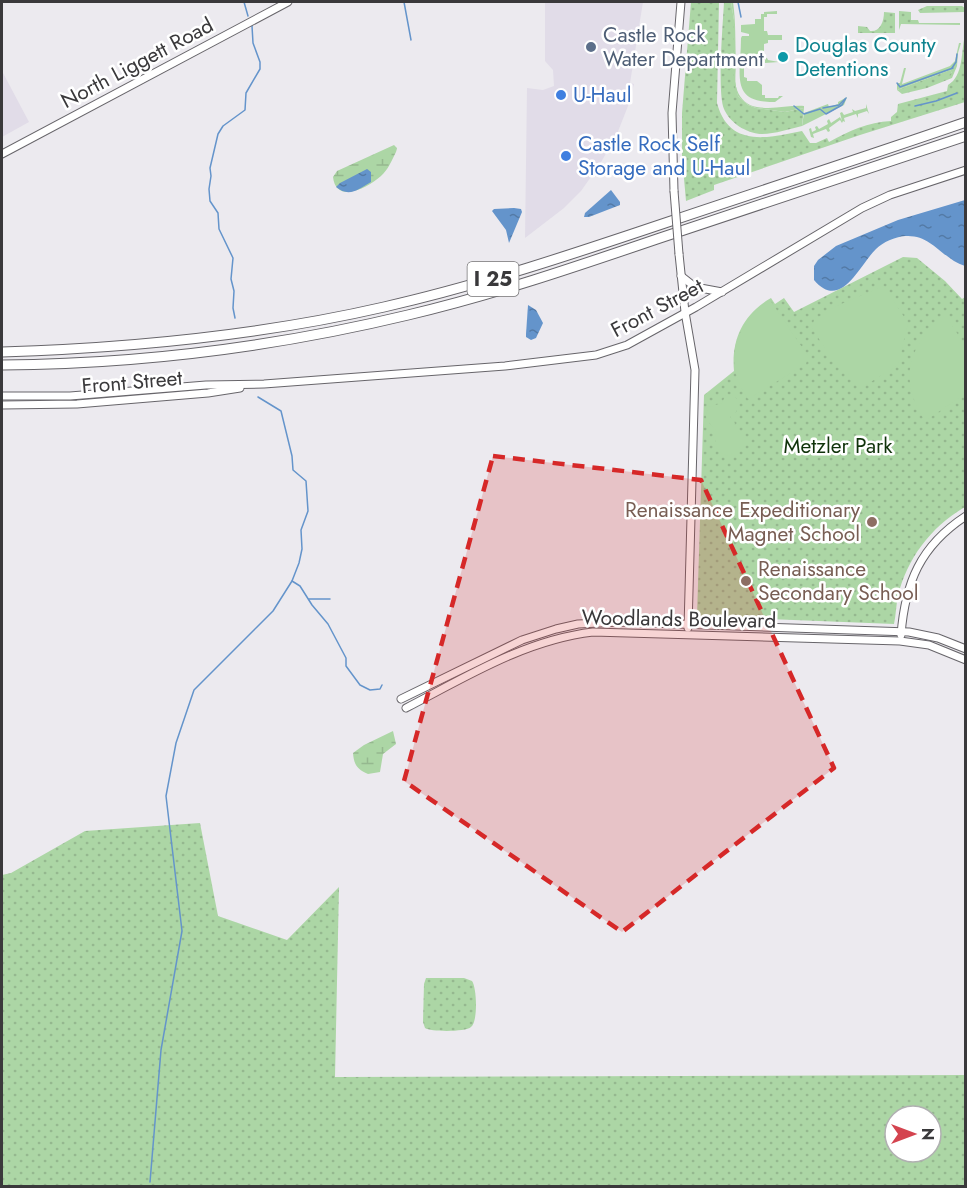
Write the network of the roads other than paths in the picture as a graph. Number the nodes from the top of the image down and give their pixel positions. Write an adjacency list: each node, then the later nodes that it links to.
1 (288, 2): 5 (street, North Liggett Road)
2 (681, 2): 7 (street, bridge)
3 (966, 122): 10 (highway, I 25)
4 (966, 136): 11 (highway, I 25)
5 (2, 154)
6 (966, 170): 8 (street, Front Street)
7 (681, 275): 8 (street); 9 (street)
8 (722, 292): 9 (street, Front Street)
9 (685, 312): 12 (street, Front Street); 16 (street)
10 (2, 352)
11 (2, 365)
12 (264, 384): 13 (street, Front Street); 14 (street, Front Street)
13 (2, 396)
14 (2, 405)
15 (966, 516): 17 (street)
16 (688, 624): 17 (street, Woodlands Boulevard); 18 (street); 22 (street, Woodlands Boulevard)
17 (901, 632): 19 (street); 20 (street, Woodlands Boulevard)
18 (687, 633): 19 (street, Woodlands Boulevard); 23 (street, Woodlands Boulevard)
19 (900, 641): 21 (street, Woodlands Boulevard)
20 (966, 649)
21 (966, 660)
22 (402, 699)
23 (406, 708)

